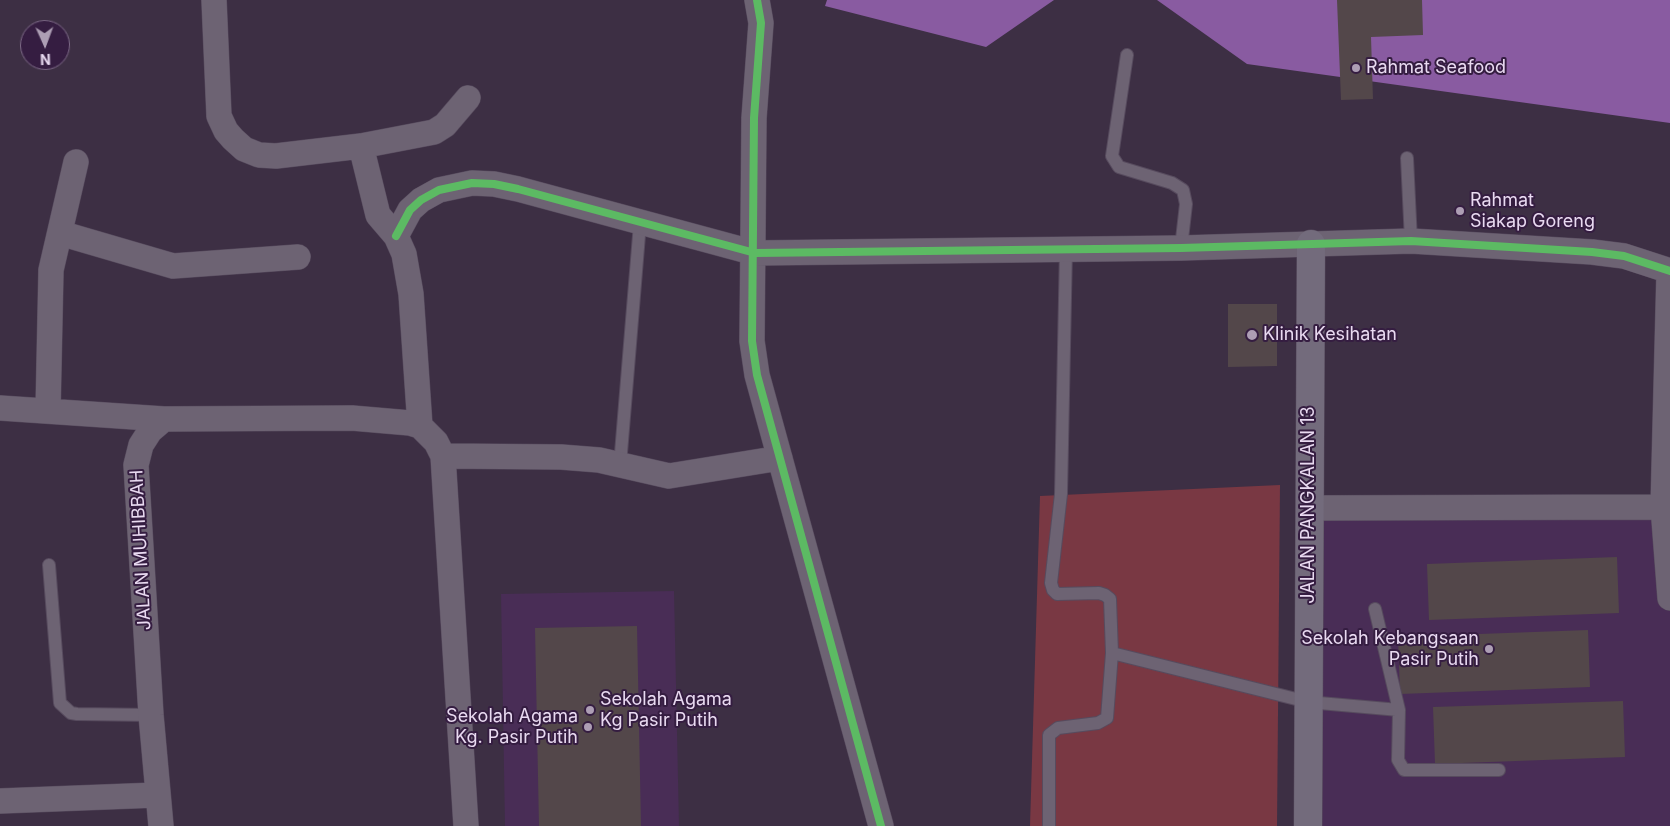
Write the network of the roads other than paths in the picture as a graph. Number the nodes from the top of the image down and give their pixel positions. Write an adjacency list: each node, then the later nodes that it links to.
1 (214, 0): 5 (street)
2 (757, 0): 15 (street)
3 (1127, 55): 13 (lane)
4 (468, 98): 5 (street)
5 (361, 146): 10 (street)
6 (1407, 158): 11 (lane)
7 (76, 162): 9 (street)
8 (640, 223): 10 (street); 15 (street); 24 (lane)
9 (60, 234): 16 (street); 19 (street)
10 (396, 236): 21 (street)
11 (1411, 241): 12 (street); 17 (street)
12 (1311, 244): 13 (street); 26 (street, JALAN PANGKALAN 13)
13 (1181, 248): 14 (street)
14 (1066, 249): 15 (street); 30 (lane)
15 (755, 252): 23 (street)
16 (298, 257)
17 (1670, 271): 25 (street)
18 (0, 408): 19 (street)
19 (48, 411): 20 (street)
20 (164, 419): 21 (street); 33 (street, JALAN MUHIBBAH)
21 (420, 426): 22 (street)
22 (443, 456): 24 (street); 38 (street)
23 (780, 458): 24 (street); 39 (street)
24 (620, 465)
25 (1663, 507): 26 (street); 28 (street)
26 (1309, 508): 31 (street, JALAN PANGKALAN 13)
27 (49, 564): 33 (lane)
28 (1670, 598)
29 (1375, 609): 32 (lane)
30 (1112, 653): 31 (lane); 40 (lane)
31 (1308, 702): 32 (lane); 41 (street, JALAN PANGKALAN 13)
32 (1399, 710): 34 (lane)
33 (151, 715): 35 (street, JALAN MUHIBBAH)
34 (1499, 770)
35 (157, 795): 36 (street); 37 (street, JALAN MUHIBBAH)
36 (0, 801)
37 (161, 826)
38 (466, 826)
39 (881, 826)
40 (1049, 826)
41 (1308, 826)

